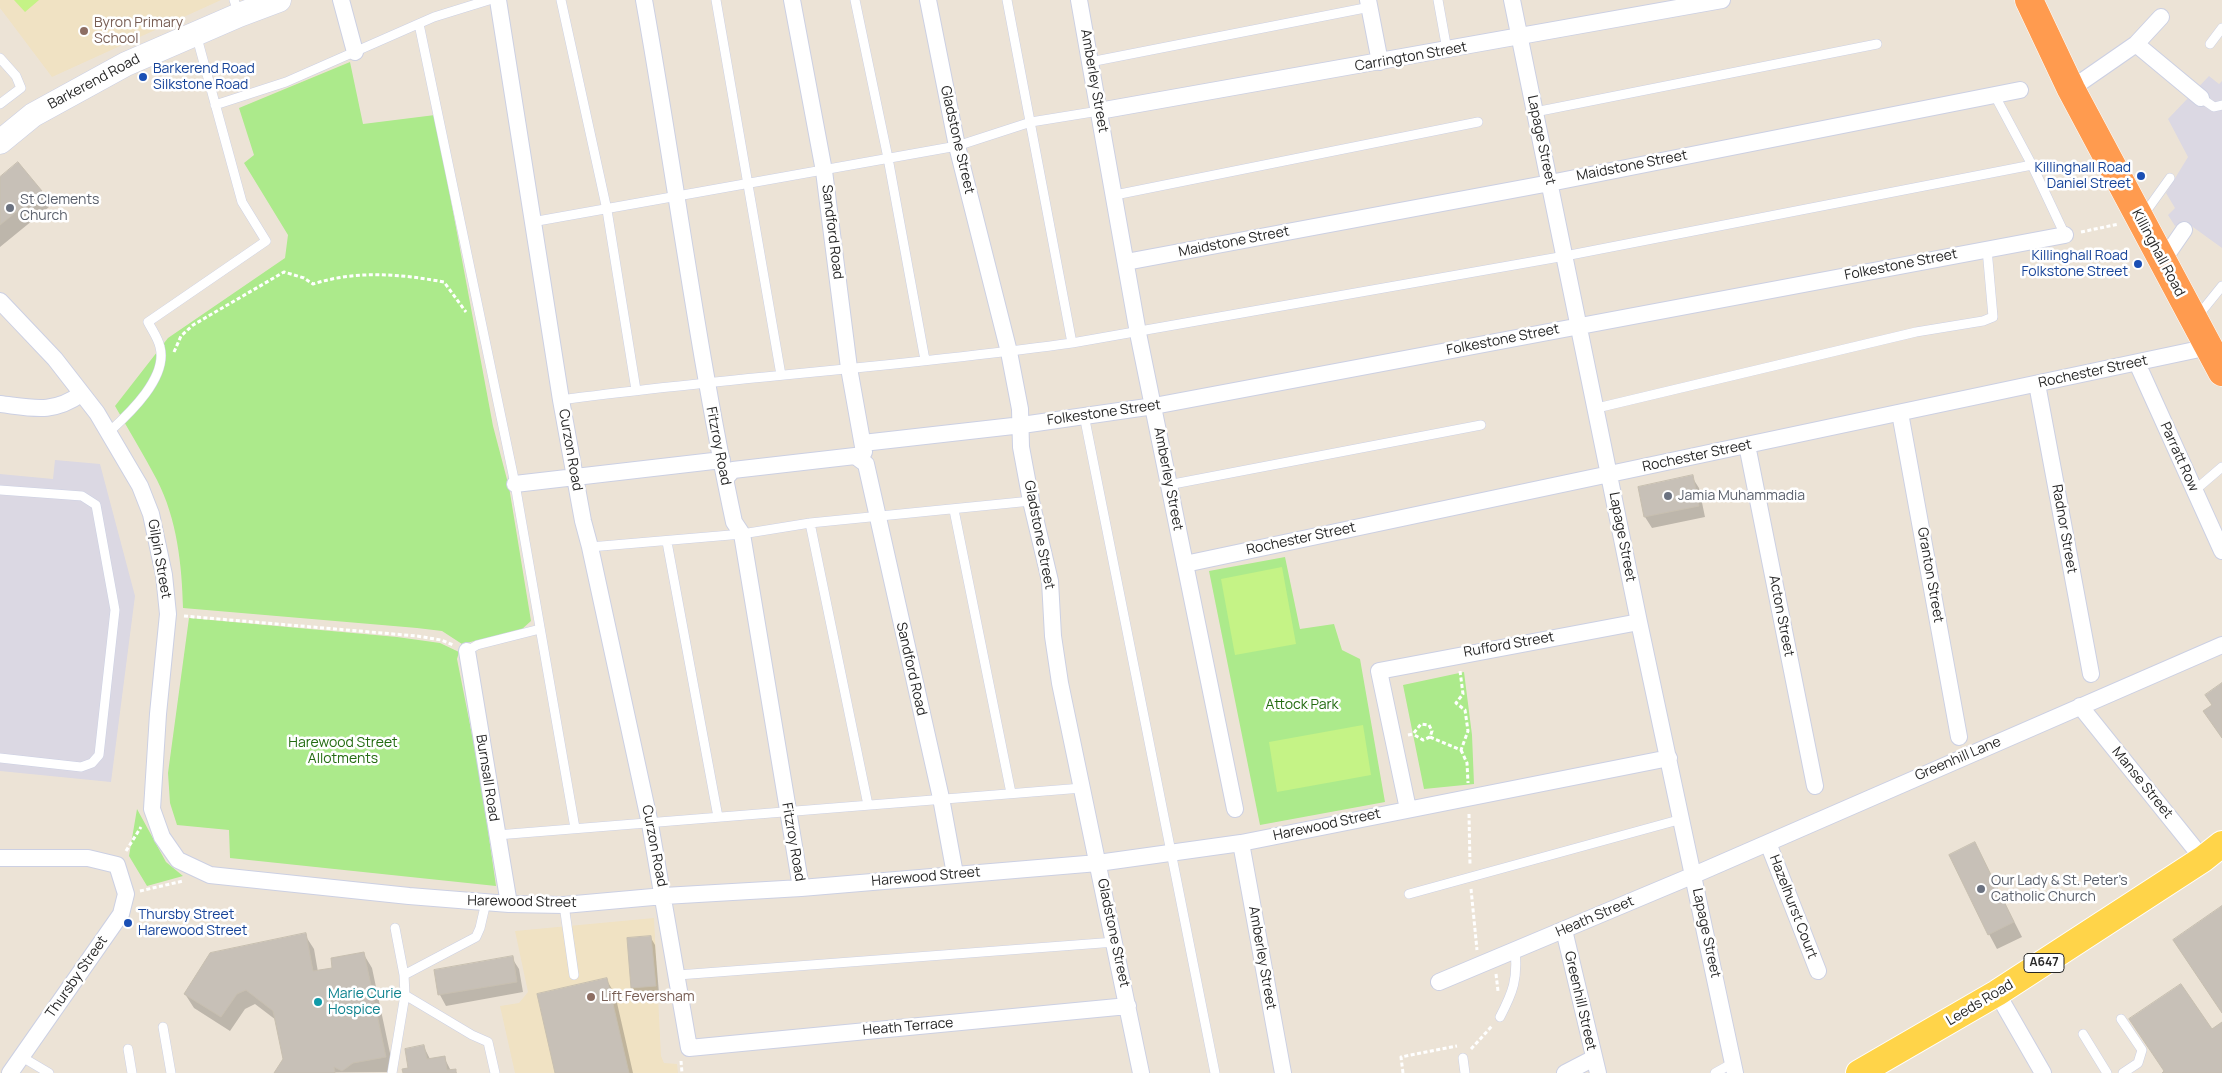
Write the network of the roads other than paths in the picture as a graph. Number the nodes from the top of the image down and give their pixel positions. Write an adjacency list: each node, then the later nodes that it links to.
1 (279, 0): 18 (main road, Barkerend Road)
2 (341, 0): 28 (street)
3 (489, 0): 20 (lane)
4 (498, 0): 55 (street, Curzon Road)
5 (561, 0): 53 (lane)
6 (644, 0): 52 (street, Fitzroy Road)
7 (716, 0): 50 (lane)
8 (792, 0): 47 (street, Sandford Road)
9 (855, 0): 45 (lane)
10 (928, 0): 44 (street, Gladstone Street)
11 (1008, 0): 41 (lane)
12 (1438, 0): 27 (lane)
13 (1512, 0): 23 (street, Lapage Street)
14 (1722, 0): 23 (street, Carrington Street)
15 (2029, 0): 32 (highway, Killinghall Road)
16 (1085, 1): 30 (street, Amberley Street)
17 (1369, 4): 30 (lane); 31 (street)
18 (237, 7): 22 (main road, Barkerend Road)
19 (2161, 16): 25 (street)
20 (419, 24): 28 (lane); 95 (lane)
21 (2222, 28): 26 (lane)
22 (196, 34): 37 (lane); 43 (main road, Barkerend Road)
23 (1519, 38): 27 (street, Carrington Street); 40 (street, Lapage Street)
24 (1877, 44): 40 (lane)
25 (2136, 44): 32 (street); 35 (street)
26 (2210, 44)
27 (1447, 50): 31 (street, Carrington Street)
28 (355, 52): 37 (lane)
29 (0, 58): 36 (lane)
30 (1090, 62): 39 (street, Amberley Street)
31 (1380, 62): 39 (street, Carrington Street)
32 (2071, 89): 54 (highway, Killinghall Road)
33 (2020, 90): 34 (street, Maidstone Street)
34 (1994, 94): 46 (lane); 49 (street, Maidstone Street)
35 (2201, 98): 38 (lane)
36 (0, 104)
37 (216, 105): 87 (lane)
38 (2222, 105)
39 (1099, 111): 41 (lane); 51 (street, Amberley Street)
40 (1535, 112): 49 (street, Lapage Street)
41 (1031, 122): 44 (lane); 67 (lane)
42 (1478, 122): 51 (lane)
43 (0, 142)
44 (957, 146): 45 (lane); 69 (street, Gladstone Street)
45 (888, 158): 47 (lane); 70 (lane)
46 (2032, 165): 57 (lane); 59 (lane)
47 (824, 171): 50 (lane); 72 (street, Sandford Road)
48 (2170, 178): 54 (lane)
49 (1550, 183): 59 (street, Lapage Street); 60 (street, Maidstone Street)
50 (749, 184): 52 (lane); 74 (lane)
51 (1115, 195): 60 (street, Amberley Street)
52 (677, 197): 53 (lane); 75 (street, Fitzroy Road)
53 (607, 210): 55 (lane); 77 (lane)
54 (2140, 220): 61 (highway, Killinghall Road)
55 (532, 222): 79 (street, Curzon Road)
56 (2184, 230): 61 (street)
57 (2065, 235): 58 (street, Folkestone Street)
58 (1987, 249): 65 (street, Folkestone Street); 82 (lane)
59 (1565, 256): 65 (street, Lapage Street); 66 (lane)
60 (1126, 262): 66 (street, Amberley Street)
61 (2162, 262): 64 (highway, Killinghall Road)
62 (2222, 286): 64 (lane)
63 (0, 300): 78 (street, Gilpin Street)
64 (2195, 321): 68 (highway, Killinghall Road)
65 (1580, 326): 81 (street, Folkestone Street); 82 (street, Lapage Street)
66 (1138, 333): 67 (lane); 81 (street, Amberley Street)
67 (1072, 343): 69 (lane)
68 (2209, 347): 71 (street, Rochester Street); 73 (highway, Killinghall Road)
69 (1009, 352): 70 (lane); 85 (street, Gladstone Street)
70 (925, 360): 72 (lane)
71 (2137, 363): 76 (street, Rochester Street); 98 (street, Parratt Row)
72 (849, 368): 74 (lane); 89 (street, Sandford Road)
73 (2222, 372)
74 (781, 375): 75 (lane)
75 (706, 383): 77 (lane); 90 (street, Fitzroy Road)
76 (2037, 384): 83 (street, Rochester Street); 112 (street, Radnor Street)
77 (636, 390): 79 (lane)
78 (81, 394): 80 (street); 87 (street, Gilpin Street)
79 (561, 400): 93 (street, Curzon Road)
80 (0, 404)
81 (1154, 406): 84 (street, Folkestone Street); 96 (street, Amberley Street)
82 (1596, 408): 92 (street, Lapage Street)
83 (1900, 413): 88 (street, Rochester Street); 114 (street, Granton Street)
84 (1084, 415): 85 (street, Folkestone Street); 133 (lane)
85 (1022, 425): 89 (street, Folkestone Street); 99 (street, Gladstone Street)
86 (1481, 425): 96 (lane)
87 (109, 432): 135 (street, Gilpin Street)
88 (1747, 445): 92 (street, Rochester Street); 117 (street, Acton Street)
89 (861, 454): 94 (street, Folkestone Street); 101 (street, Sandford Road)
90 (722, 460): 93 (street); 94 (street, Fitzroy Road)
91 (2222, 467): 98 (lane)
92 (1610, 474): 107 (street, Rochester Street); 108 (street, Lapage Street)
93 (575, 476): 95 (street); 105 (street, Curzon Road)
94 (725, 479): 103 (street, Fitzroy Road)
95 (515, 484): 109 (lane)
96 (1168, 485): 107 (street, Amberley Street)
97 (0, 490): 115 (lane)
98 (2194, 491): 106 (street, Parratt Row)
99 (1031, 501): 100 (lane); 118 (street, Gladstone Street)
100 (954, 510): 101 (lane); 119 (lane)
101 (877, 517): 102 (lane); 120 (street, Sandford Road)
102 (810, 523): 103 (lane); 121 (lane)
103 (742, 534): 104 (lane); 124 (street, Fitzroy Road)
104 (667, 542): 105 (lane); 125 (lane)
105 (590, 547): 127 (street, Curzon Road)
106 (2222, 551)
107 (1185, 564): 123 (street, Amberley Street)
108 (1639, 622): 116 (street, Lapage Street); 122 (street, Rufford Street)
109 (540, 629): 111 (lane); 128 (lane)
110 (2222, 645): 113 (street, Greenhill Lane)
111 (467, 651): 129 (street, Burnsall Road)
112 (2091, 674)
113 (2080, 706): 131 (street, Greenhill Lane); 132 (street, Manse Street)
114 (1959, 737)
115 (0, 758)
116 (1669, 758): 122 (street, Harewood Street); 126 (street, Lapage Street)
117 (1815, 786)
118 (1082, 788): 119 (lane); 136 (street, Gladstone Street)
119 (1011, 793): 120 (lane)
120 (941, 798): 121 (lane); 137 (street, Sandford Road)
121 (868, 805): 124 (lane)
122 (1408, 808): 130 (street, Harewood Street)
123 (1235, 809)
124 (788, 811): 125 (lane); 139 (street, Fitzroy Road)
125 (718, 818): 127 (lane)
126 (1682, 819): 138 (street, Lapage Street); 140 (lane)
127 (650, 824): 128 (lane); 141 (street, Curzon Road)
128 (575, 828): 129 (lane)
129 (497, 835): 143 (street, Burnsall Road)
130 (1242, 843): 133 (street, Harewood Street); 175 (street, Amberley Street)
131 (1768, 843): 138 (street, Greenhill Lane); 149 (street, Hazelhurst Court)
132 (2213, 852): 154 (main road, Leeds Road / A647)
133 (1171, 853): 136 (street, Harewood Street); 174 (lane)
134 (0, 858): 163 (street, Thursby Street)
135 (178, 860): 142 (street, Harewood Street)
136 (1098, 863): 137 (street, Harewood Street); 147 (street, Gladstone Street)
137 (955, 874): 139 (street, Harewood Street)
138 (1694, 875): 146 (street, Heath Street); 166 (street, Lapage Street)
139 (801, 888): 141 (street, Harewood Street)
140 (1410, 894)
141 (664, 896): 144 (street, Harewood Street); 152 (street, Curzon Road)
142 (486, 902): 143 (street, Harewood Street); 150 (lane)
143 (509, 904): 144 (street, Harewood Street)
144 (564, 905): 151 (lane)
145 (395, 928): 150 (lane)
146 (1564, 930): 148 (street, Heath Street); 165 (street, Greenhill Street)
147 (1115, 942): 152 (lane); 156 (street, Gladstone Street)
148 (1515, 950): 153 (street, Heath Street); 157 (lane)
149 (1818, 970)
150 (404, 975): 155 (lane)
151 (574, 975)
152 (678, 975): 161 (street, Curzon Road)
153 (1439, 982)
154 (1997, 994): 179 (main road, Leeds Road / A647); 180 (street)
155 (405, 995): 171 (lane); 172 (lane)
156 (1128, 1006): 161 (street, Heath Terrace); 173 (street, Gladstone Street)
157 (1500, 1017)
158 (2122, 1020): 182 (lane)
159 (163, 1027): 170 (lane)
160 (2084, 1034): 181 (lane)
161 (689, 1048)
162 (128, 1049): 169 (lane)
163 (22, 1057): 167 (street, Thursby Street); 168 (lane)
164 (1463, 1058): 176 (lane)
165 (1596, 1066): 177 (street)
166 (1734, 1068): 178 (lane)
167 (10, 1073)
168 (49, 1073)
169 (132, 1073)
170 (171, 1073)
171 (392, 1073)
172 (495, 1073)
173 (1141, 1073)
174 (1215, 1073)
175 (1283, 1073)
176 (1465, 1073)
177 (1565, 1073)
178 (1715, 1073)
179 (1859, 1073)
180 (2043, 1073)
181 (2107, 1073)
182 (2123, 1073)

